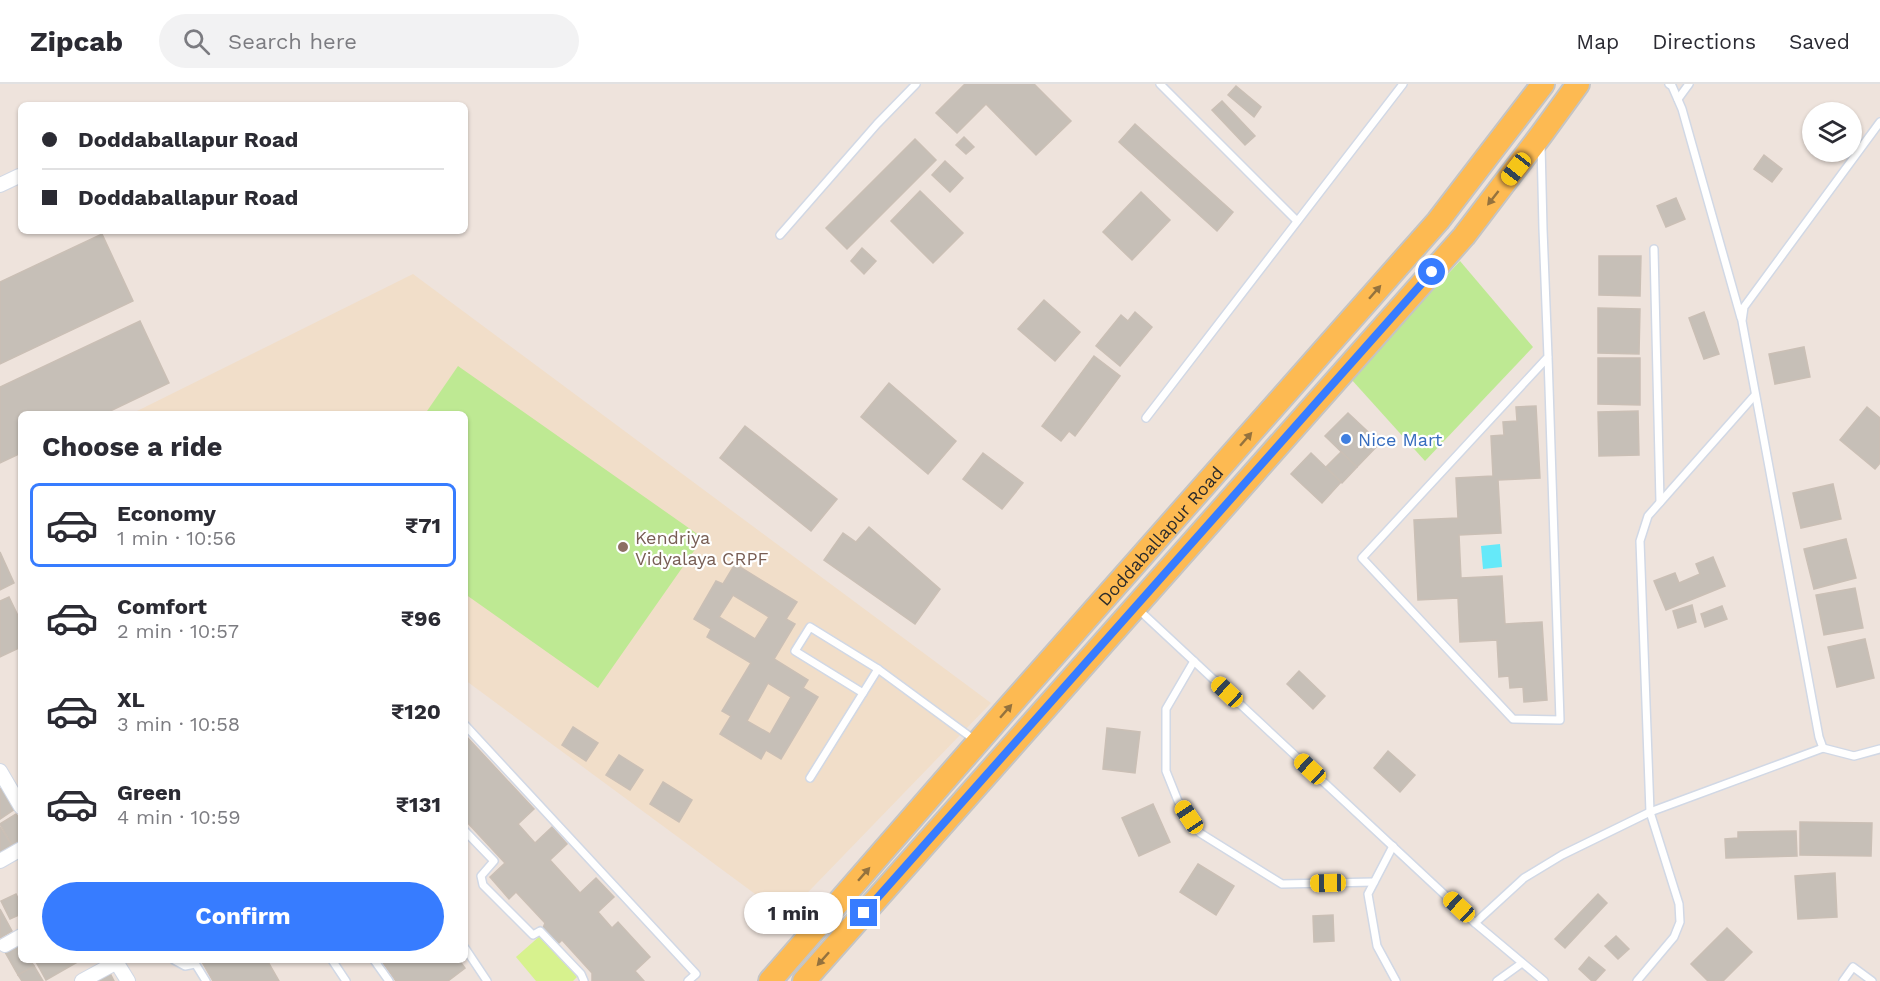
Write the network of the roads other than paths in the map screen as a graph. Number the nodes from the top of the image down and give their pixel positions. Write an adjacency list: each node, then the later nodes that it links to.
1 (916, 84): 14 (lane)
2 (1160, 84): 13 (lane)
3 (1403, 84): 13 (lane)
4 (1543, 84): 26 (main road, Doddaballapur Road, one-way to 4)
5 (1578, 84): 10 (main road, Doddaballapur Road)
6 (1669, 84): 8 (lane)
7 (1689, 84): 8 (lane)
8 (1678, 99): 16 (lane)
9 (1880, 122): 16 (lane)
10 (1541, 135): 17 (lane); 21 (main road, Doddaballapur Road, one-way to 21)
11 (18, 176): 12 (street)
12 (0, 185)
13 (1297, 220): 19 (lane)
14 (780, 235)
15 (1654, 249): 20 (lane)
16 (1742, 321): 18 (lane)
17 (1548, 357): 17 (lane)
18 (1755, 394): 20 (lane); 27 (lane)
19 (1146, 418)
20 (1660, 502): 32 (lane)
21 (1135, 606): 22 (lane); 57 (main road, Doddaballapur Road, one-way to 57)
22 (1194, 662): 34 (lane); 37 (lane)
23 (878, 669): 24 (lane); 24 (lane); 26 (lane)
24 (863, 693): 30 (lane)
25 (468, 728): 55 (lane)
26 (978, 743): 56 (main road, Doddaballapur Road, one-way to 26)
27 (1823, 748): 28 (lane); 32 (lane)
28 (1880, 749)
29 (2, 778): 31 (street)
30 (810, 778)
31 (18, 802)
32 (1650, 812): 38 (lane); 61 (lane)
33 (468, 834): 54 (lane)
34 (1393, 846): 37 (lane); 38 (lane)
35 (18, 851): 36 (street)
36 (0, 861)
37 (1374, 882): 58 (lane)
38 (1476, 922): 47 (lane)
39 (18, 938): 40 (street)
40 (5, 945)
41 (468, 952): 53 (lane)
42 (113, 963): 48 (street)
43 (117, 963): 49 (street)
44 (195, 963): 50 (lane)
45 (334, 963): 51 (lane)
46 (376, 963): 52 (lane)
47 (1522, 963): 59 (lane); 60 (lane)
48 (82, 981)
49 (128, 981)
50 (206, 981)
51 (346, 981)
52 (389, 981)
53 (487, 981)
54 (584, 981)
55 (688, 981)
56 (771, 981)
57 (804, 981)
58 (1396, 981)
59 (1497, 981)
60 (1544, 981)
61 (1637, 981)
62 (1843, 981): 63 (lane)
63 (1872, 981)

